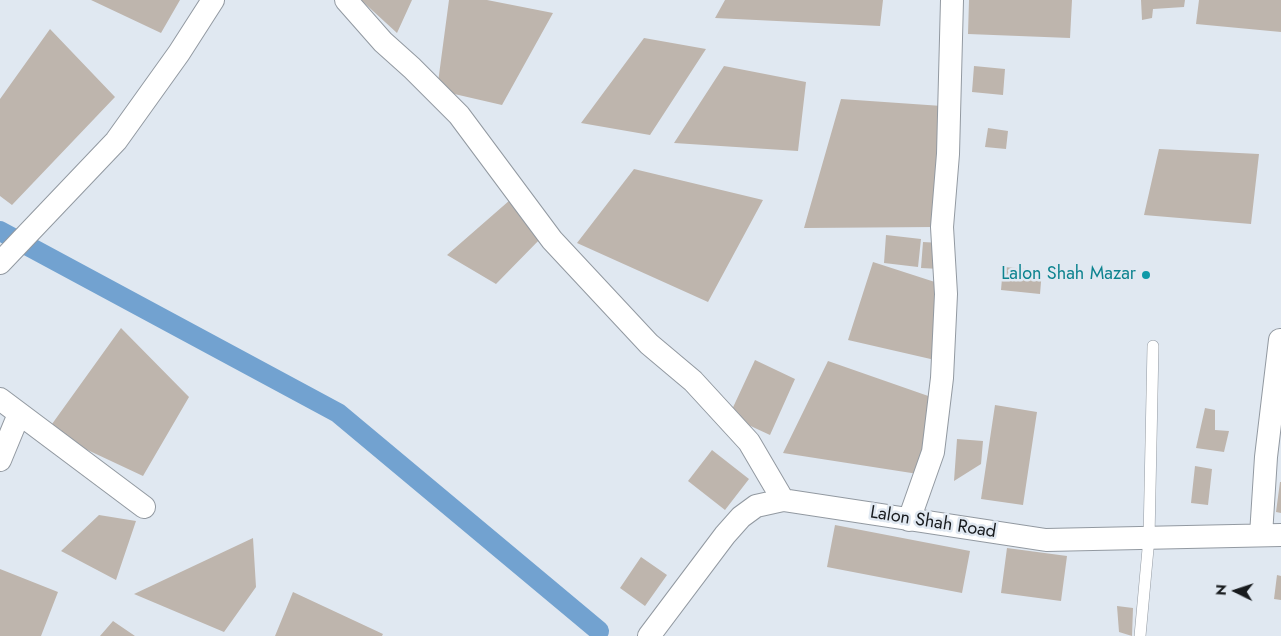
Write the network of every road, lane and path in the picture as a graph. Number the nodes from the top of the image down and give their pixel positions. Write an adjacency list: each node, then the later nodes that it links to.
1 (212, 0): 4 (street)
2 (346, 0): 10 (street)
3 (952, 0): 12 (street)
4 (3, 252)
5 (1280, 340): 13 (street)
6 (1153, 346): 14 (lane)
7 (0, 399): 8 (street)
8 (19, 414): 9 (street); 11 (street)
9 (0, 460)
10 (783, 500): 12 (street, Lalon Shah Road); 15 (street, Lalon Shah Road)
11 (144, 507)
12 (909, 520): 14 (street, Lalon Shah Road)
13 (1271, 535): 14 (street, Lalon Shah Road)
14 (1149, 538): 16 (lane)
15 (649, 636)
16 (1140, 636)

